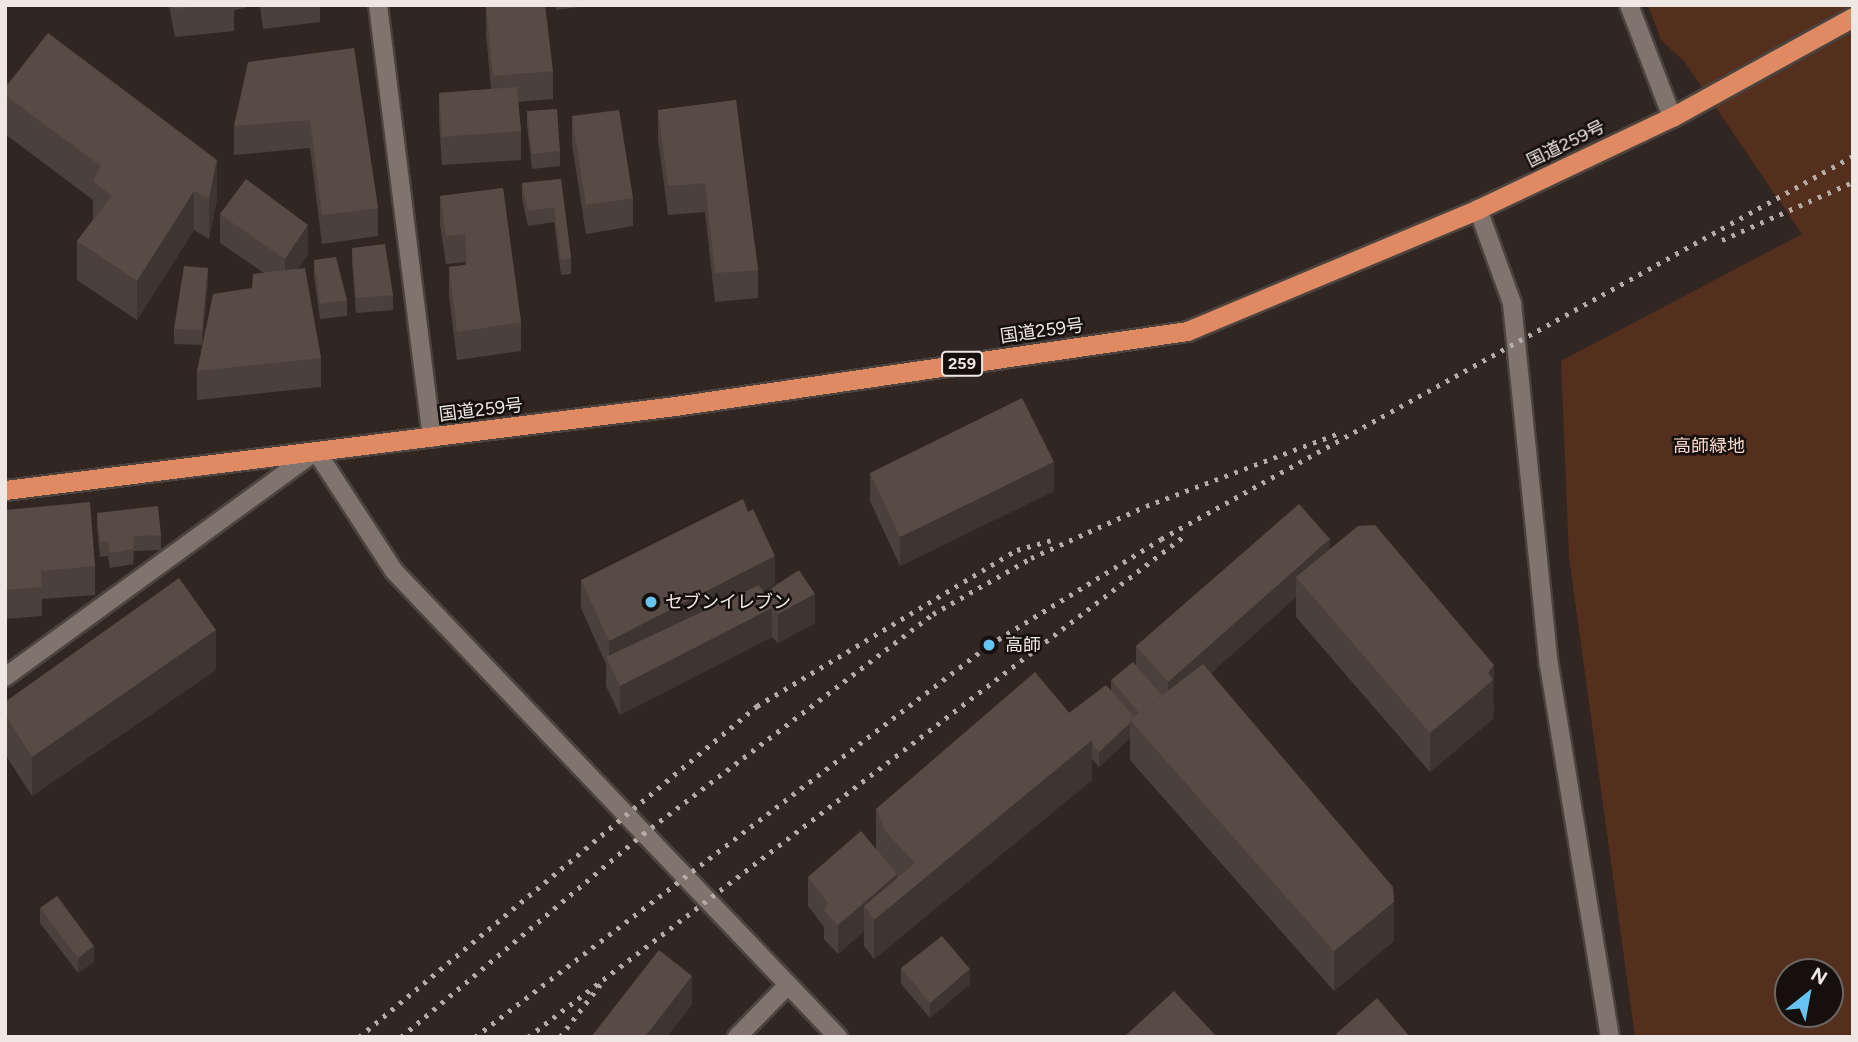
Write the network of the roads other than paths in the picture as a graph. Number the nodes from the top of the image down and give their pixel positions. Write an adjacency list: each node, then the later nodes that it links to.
1 (378, 5): 6 (street)
2 (1629, 5): 4 (street)
3 (1853, 17): 4 (highway, 国道259号 / 259)
4 (1672, 117): 5 (highway, 国道259号 / 259)
5 (1478, 209): 6 (highway, 国道259号 / 259); 13 (street)
6 (432, 438): 7 (highway, 国道259号 / 259)
7 (316, 451): 8 (highway, 国道259号 / 259); 9 (street); 10 (street)
8 (5, 490)
9 (5, 677)
10 (788, 985): 11 (street); 12 (street)
11 (737, 1037)
12 (838, 1037)
13 (1610, 1037)

